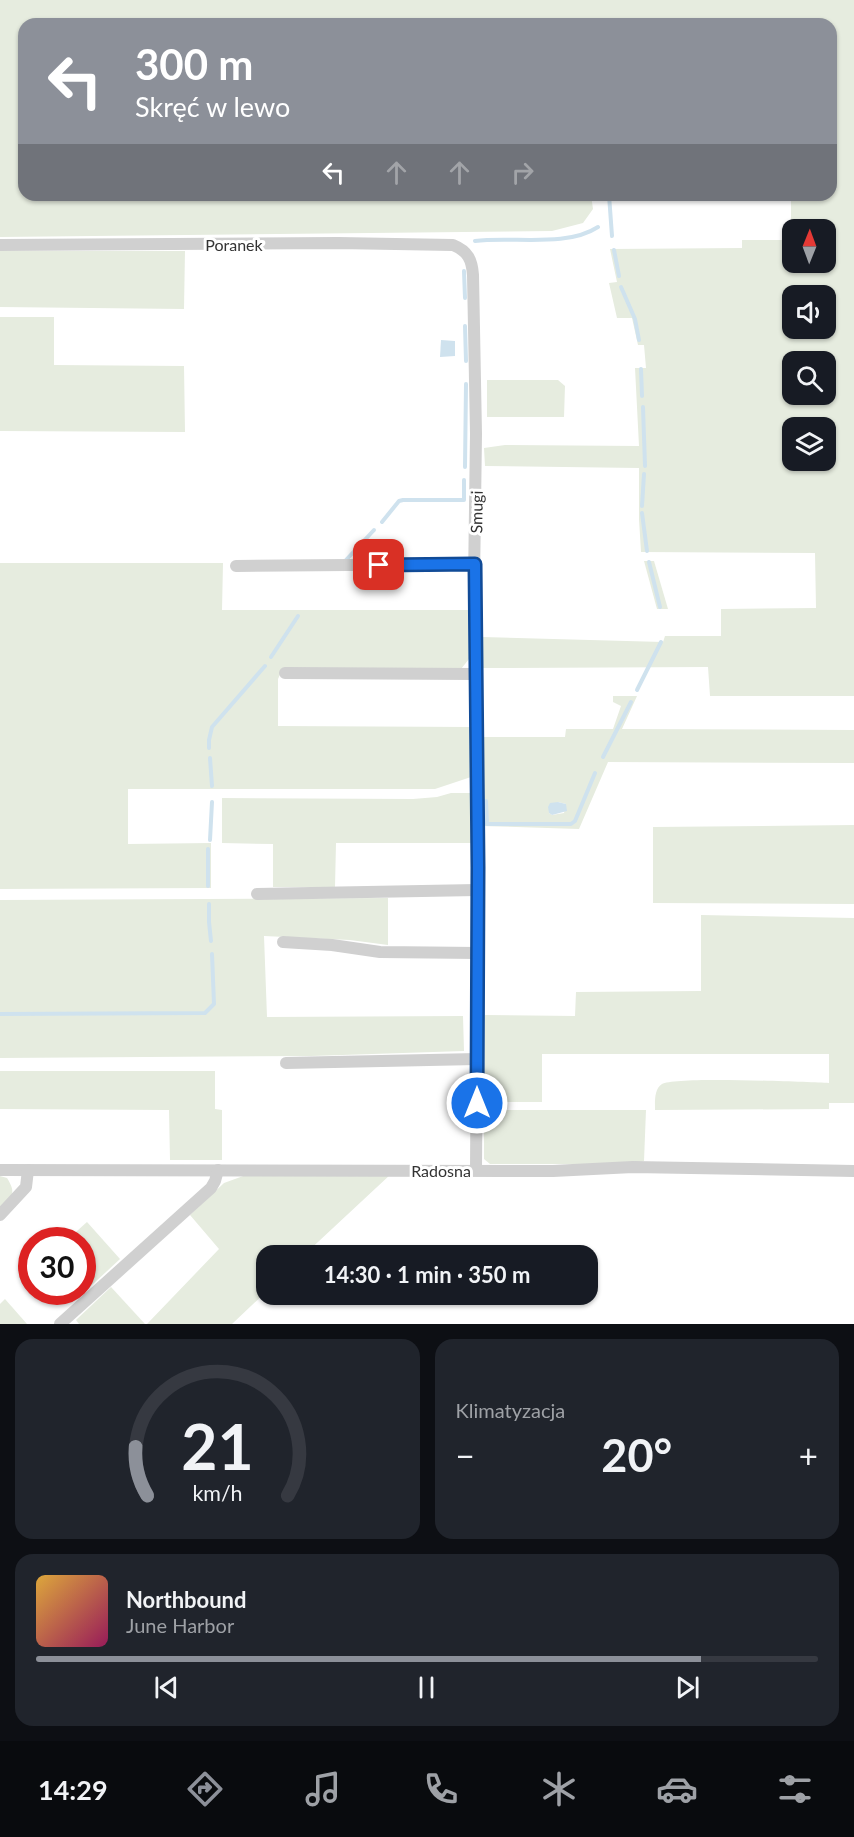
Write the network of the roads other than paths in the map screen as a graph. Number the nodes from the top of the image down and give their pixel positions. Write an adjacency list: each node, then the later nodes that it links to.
1 (0, 245): 2 (street, Poranek)
2 (466, 252): 3 (street, Smugi)
3 (475, 564): 4 (street); 6 (street, Smugi)
4 (236, 566)
5 (285, 673): 6 (street)
6 (475, 674): 7 (street, Smugi)
7 (477, 890): 8 (street); 10 (street, Smugi)
8 (257, 894)
9 (283, 942): 10 (street)
10 (477, 953): 11 (street, Smugi)
11 (477, 1059): 12 (street); 16 (street, Smugi)
12 (286, 1064)
13 (0, 1170): 14 (street, Radosna)
14 (28, 1170): 15 (street, Radosna); 18 (street)
15 (218, 1170): 16 (street, Radosna); 19 (street)
16 (476, 1170): 17 (street, Radosna)
17 (854, 1171)
18 (0, 1215)
19 (60, 1324)

